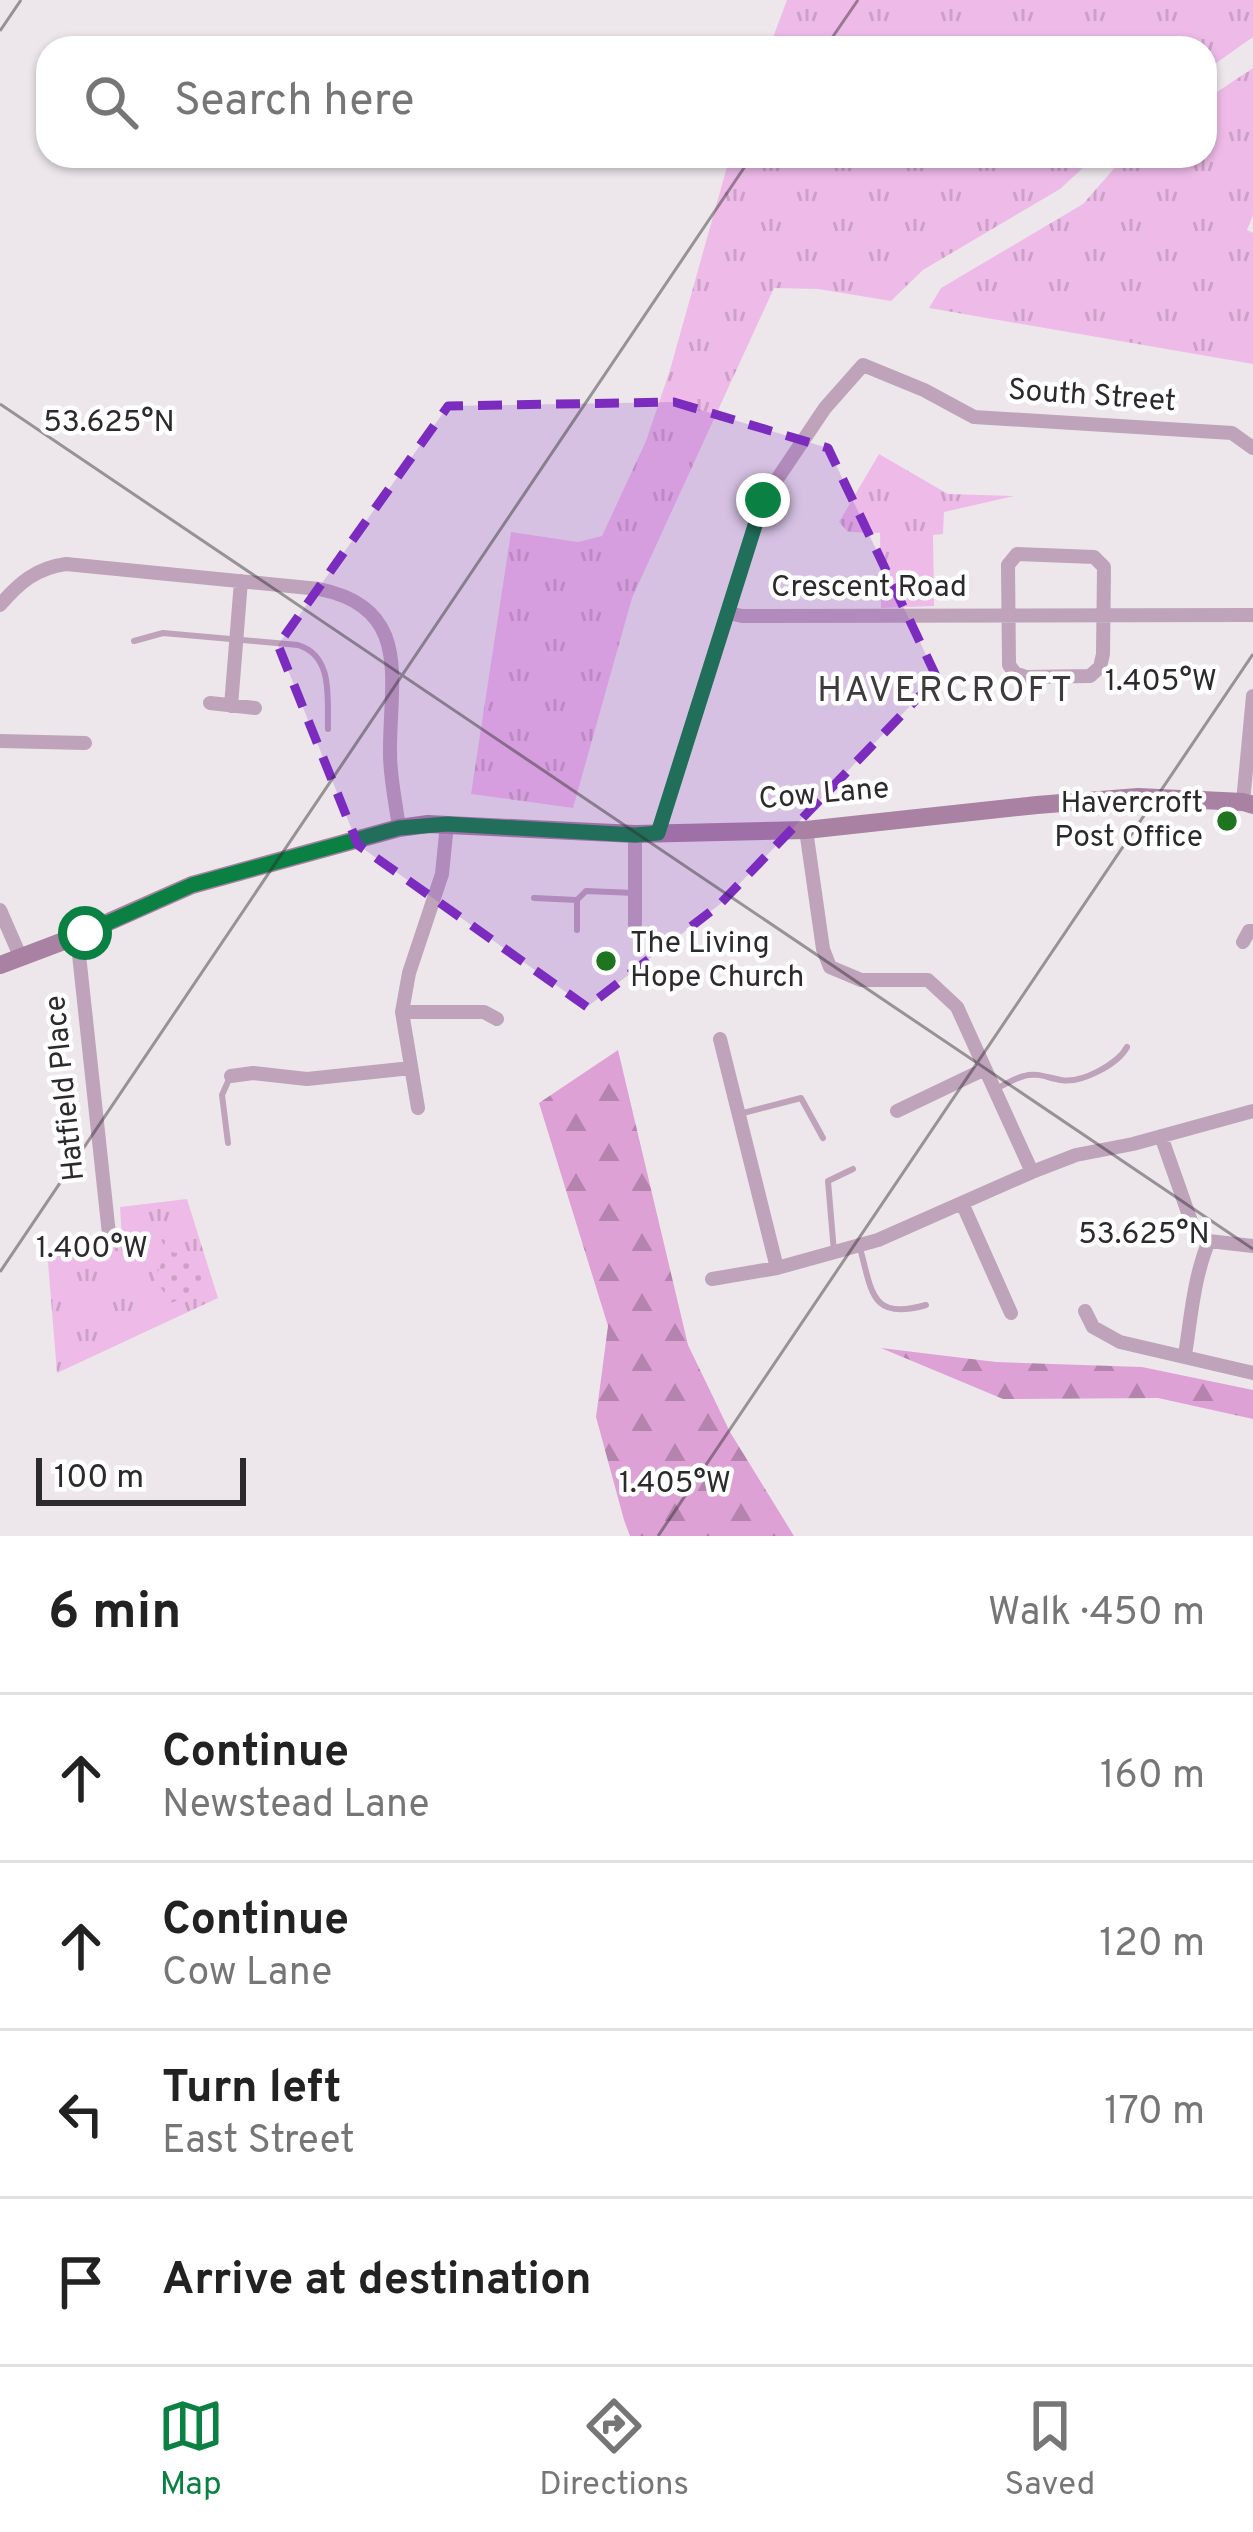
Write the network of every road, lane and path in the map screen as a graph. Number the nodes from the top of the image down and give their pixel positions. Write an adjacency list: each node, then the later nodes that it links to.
1 (1253, 448): 4 (street, South Street)
2 (241, 581): 3 (street); 8 (street); 19 (street)
3 (0, 605)
4 (729, 613): 5 (street, Crescent Road); 21 (street)
5 (1009, 615): 6 (street, Crescent Road); 6 (street, Crescent Road); 6 (street, Crescent Road)
6 (1103, 615): 7 (street, Crescent Road)
7 (1253, 615)
8 (236, 640): 9 (lane); 12 (street); 14 (lane)
9 (134, 641)
10 (1253, 696): 17 (street)
11 (210, 703): 12 (street)
12 (231, 706): 13 (street)
13 (254, 708)
14 (328, 729)
15 (0, 741): 16 (street)
16 (85, 743)
17 (1248, 804): 20 (main road, Cow Lane)
18 (447, 824): 19 (main road, Cow Lane); 22 (main road, Cow Lane); 32 (street)
19 (399, 828): 29 (main road, Cow Lane)
20 (806, 830): 21 (main road, Cow Lane); 37 (street)
21 (658, 833): 22 (main road, Cow Lane)
22 (635, 835): 23 (street)
23 (635, 893): 25 (lane); 27 (street)
24 (534, 898): 25 (lane)
25 (577, 900): 28 (lane)
26 (0, 910): 30 (street)
27 (635, 924)
28 (577, 930)
29 (77, 936): 30 (main road, Cow Lane); 50 (street, Hatfield Place)
30 (21, 958): 31 (main road, Cow Lane)
31 (0, 965)
32 (402, 1012): 33 (street); 36 (street)
33 (496, 1018)
34 (718, 1035): 43 (street)
35 (1127, 1047): 39 (lane)
36 (410, 1067): 38 (street); 40 (street)
37 (985, 1069): 39 (street); 41 (street)
38 (231, 1076): 46 (lane)
39 (994, 1089): 48 (street)
40 (418, 1108)
41 (894, 1111)
42 (1253, 1111): 44 (street)
43 (739, 1114): 45 (lane); 55 (street)
44 (1161, 1136): 48 (street); 51 (street)
45 (823, 1138)
46 (227, 1143)
47 (853, 1169): 54 (lane)
48 (1032, 1172): 49 (street)
49 (962, 1203): 52 (street); 59 (street)
50 (109, 1234)
51 (1209, 1241): 53 (street); 60 (street)
52 (860, 1245): 54 (street); 57 (lane)
53 (1253, 1246)
54 (834, 1252): 55 (street)
55 (777, 1268): 56 (street)
56 (712, 1279)
57 (926, 1305)
58 (1084, 1311): 60 (street)
59 (1011, 1313)
60 (1185, 1355): 61 (street)
61 (1253, 1373)

